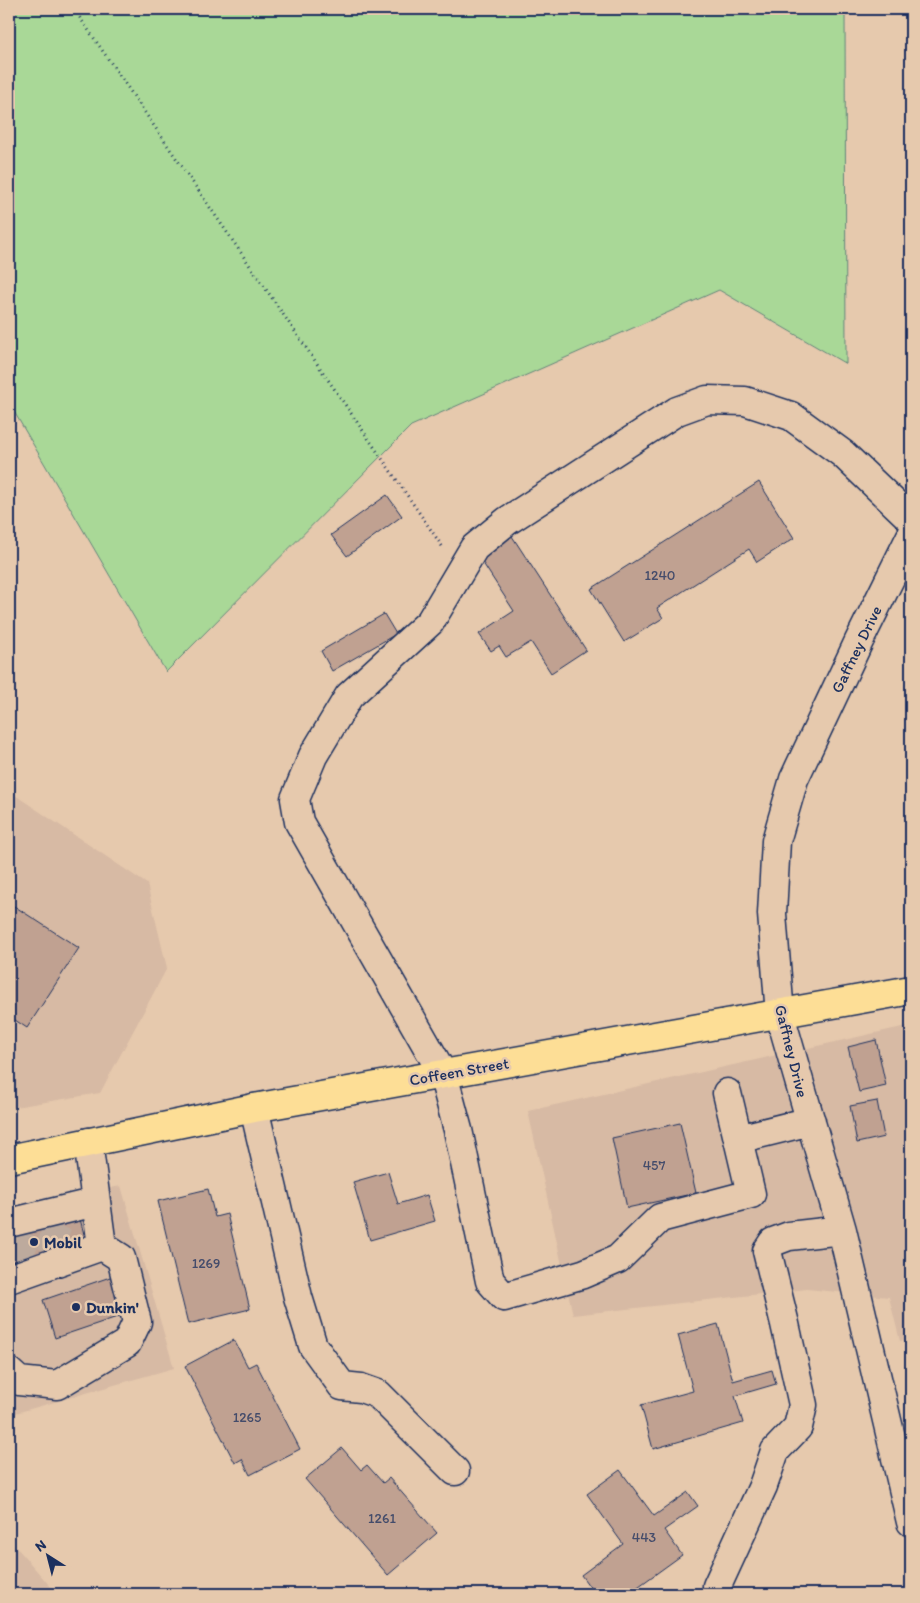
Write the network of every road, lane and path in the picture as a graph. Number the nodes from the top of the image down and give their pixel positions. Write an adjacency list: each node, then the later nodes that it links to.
1 (74, 9): 4 (path)
2 (911, 519): 4 (street)
3 (911, 536): 6 (street, Gaffney Drive)
4 (460, 572): 7 (street)
5 (911, 990): 6 (main road, Coffeen Street)
6 (780, 1015): 7 (main road, Coffeen Street); 10 (street, Gaffney Drive)
7 (442, 1074): 9 (main road, Coffeen Street); 11 (street)
8 (727, 1092): 11 (street)
9 (254, 1108): 12 (main road, Coffeen Street); 20 (street)
10 (811, 1121): 11 (street); 16 (street, Gaffney Drive)
11 (738, 1139)
12 (88, 1142): 13 (main road, Coffeen Street); 14 (street)
13 (9, 1159)
14 (96, 1202): 15 (street); 17 (street)
15 (23, 1223)
16 (842, 1230): 21 (street, Gaffney Drive); 22 (street)
17 (102, 1246): 18 (street); 19 (street)
18 (26, 1267)
19 (9, 1372)
20 (456, 1471)
21 (911, 1522)
22 (717, 1586)

